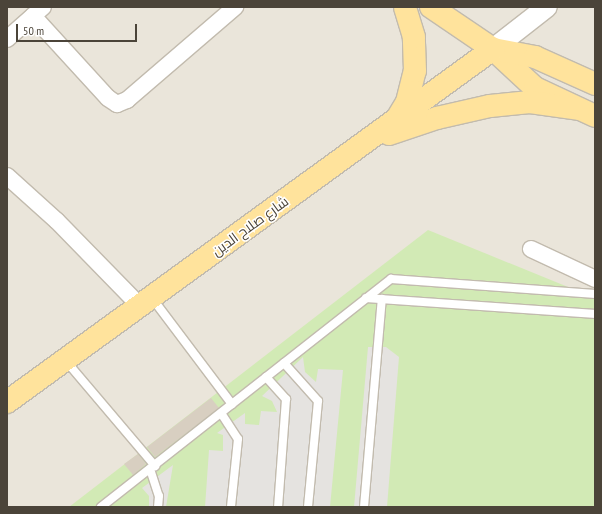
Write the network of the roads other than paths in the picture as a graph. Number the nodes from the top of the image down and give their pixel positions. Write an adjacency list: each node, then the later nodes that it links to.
1 (235, 7): 5 (street)
2 (405, 7): 10 (main road)
3 (431, 7): 7 (main road)
4 (548, 7): 7 (street)
5 (38, 11): 6 (street)
6 (7, 39)
7 (493, 50): 8 (main road); 9 (main road); 10 (main road, شارع صلاح الدين)
8 (595, 84)
9 (587, 112): 11 (main road)
10 (395, 122): 11 (main road, شارع صلاح الدين)
11 (365, 143): 18 (main road, شارع صلاح الدين)
12 (10, 185): 18 (street)
13 (531, 249): 14 (street)
14 (595, 279)
15 (595, 294): 16 (lane)
16 (366, 298): 17 (lane); 21 (lane)
17 (382, 299): 19 (lane); 32 (lane)
18 (146, 302): 20 (main road, شارع صلاح الدين); 24 (lane)
19 (595, 314)
20 (65, 360): 23 (main road, شارع صلاح الدين); 26 (lane)
21 (284, 363): 22 (lane); 31 (lane)
22 (266, 377): 24 (lane); 30 (lane)
23 (7, 402)
24 (232, 404): 25 (lane)
25 (221, 413): 26 (lane); 29 (lane)
26 (153, 467): 27 (lane); 28 (lane)
27 (101, 507)
28 (158, 507)
29 (232, 507)
30 (278, 507)
31 (308, 507)
32 (364, 507)

